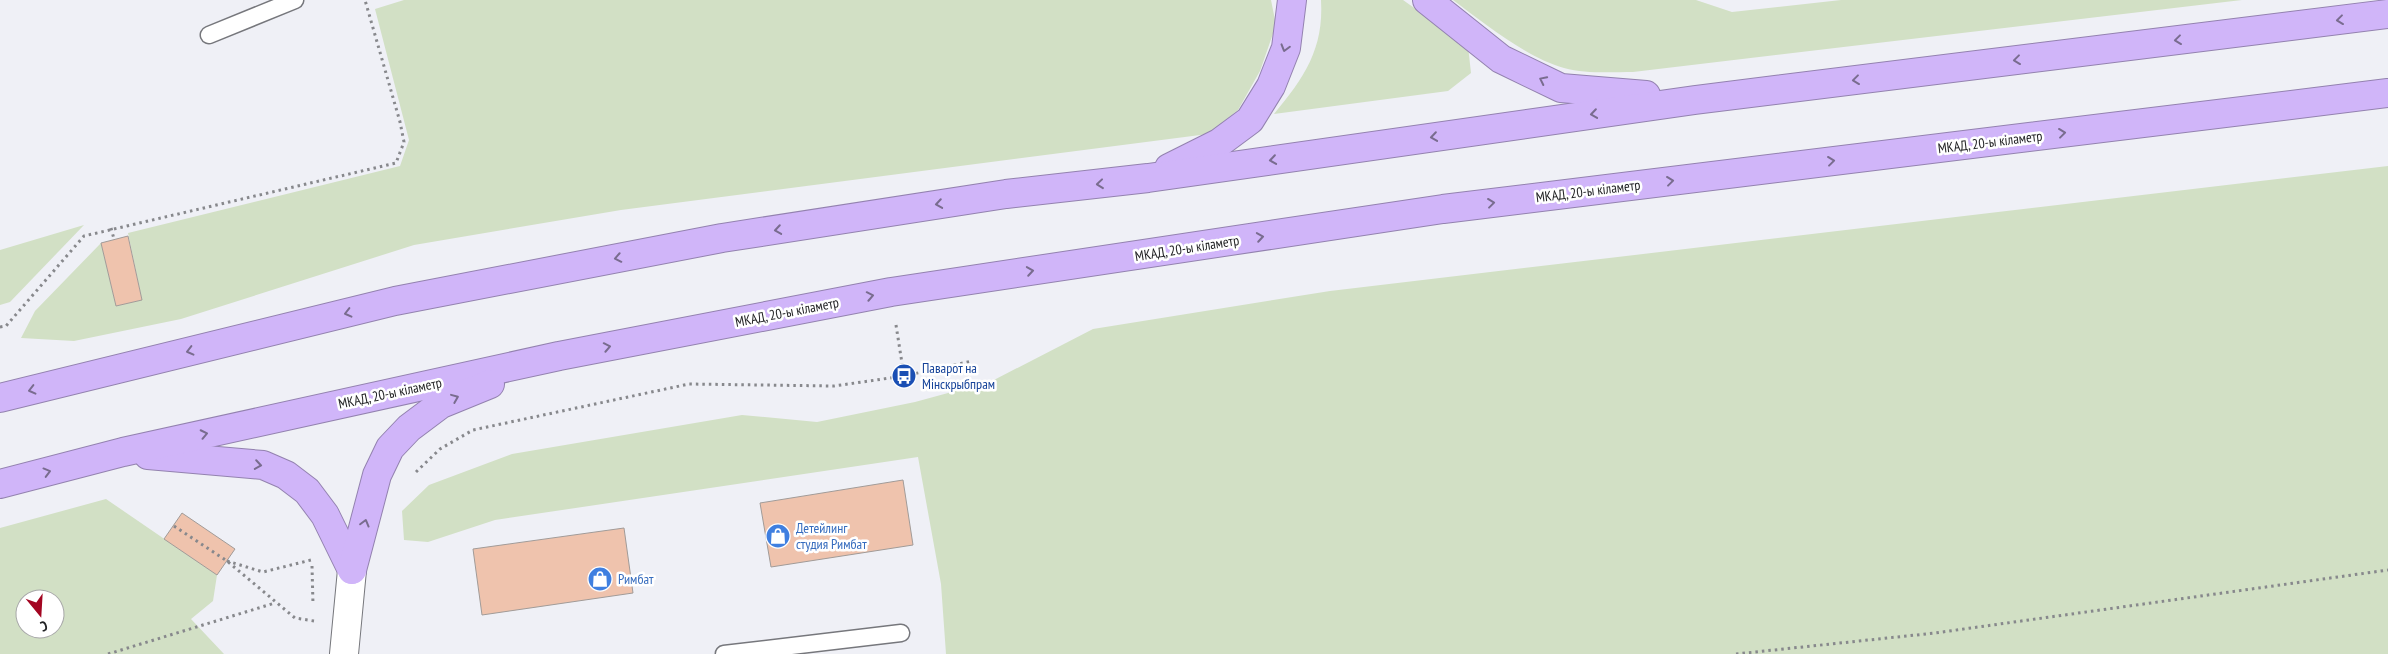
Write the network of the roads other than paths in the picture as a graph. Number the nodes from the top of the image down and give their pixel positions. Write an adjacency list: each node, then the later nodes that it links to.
1 (295, 0): 5 (lane)
2 (1292, 0): 8 (highway, one-way to 8)
3 (1427, 0): 7 (highway, one-way to 3)
4 (2388, 14): 7 (highway, one-way to 7)
5 (209, 35)
6 (2388, 93): 9 (highway, МКАД, 20-ы кіламетр, one-way to 6)
7 (1695, 100): 8 (highway, one-way to 8)
8 (1148, 178): 10 (highway, one-way to 10)
9 (559, 356): 11 (highway, МКАД, 20-ы кіламетр, one-way to 9); 13 (highway, one-way to 9)
10 (0, 398)
11 (122, 452): 12 (highway, МКАД, 20-ы кіламетр, one-way to 11); 13 (highway, one-way to 13)
12 (0, 484)
13 (352, 570): 15 (street)
14 (901, 633): 16 (lane)
15 (344, 654)
16 (724, 654)

